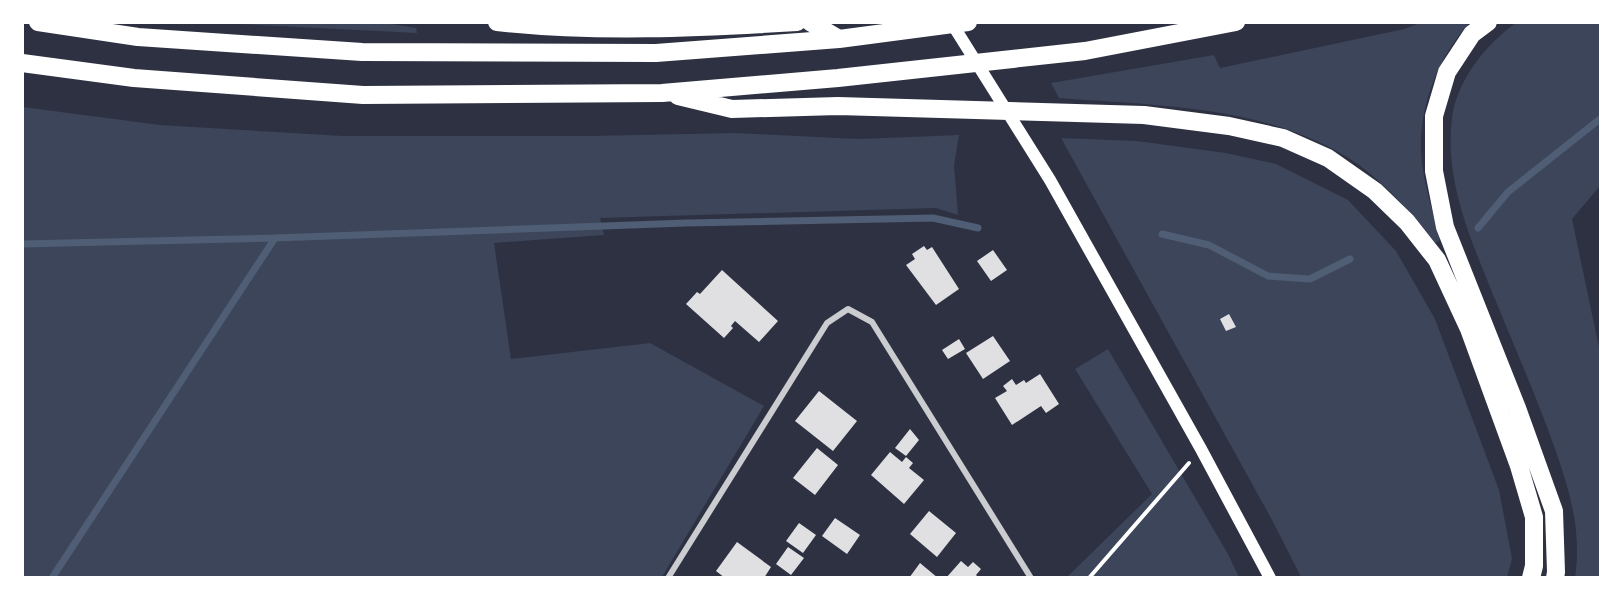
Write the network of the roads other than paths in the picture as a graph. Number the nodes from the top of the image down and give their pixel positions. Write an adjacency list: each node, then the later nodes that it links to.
1 (38, 22): 9 (highway)
2 (497, 22): 3 (highway)
3 (797, 22)
4 (810, 22): 9 (highway)
5 (951, 22): 14 (main road)
6 (968, 22): 9 (highway)
7 (1236, 22): 11 (highway)
8 (1488, 22): 16 (highway)
9 (839, 39)
10 (22, 63): 11 (highway)
11 (662, 93): 15 (highway)
12 (1031, 577): 13 (street)
13 (669, 578)
14 (1270, 578)
15 (1531, 578)
16 (1554, 578)

